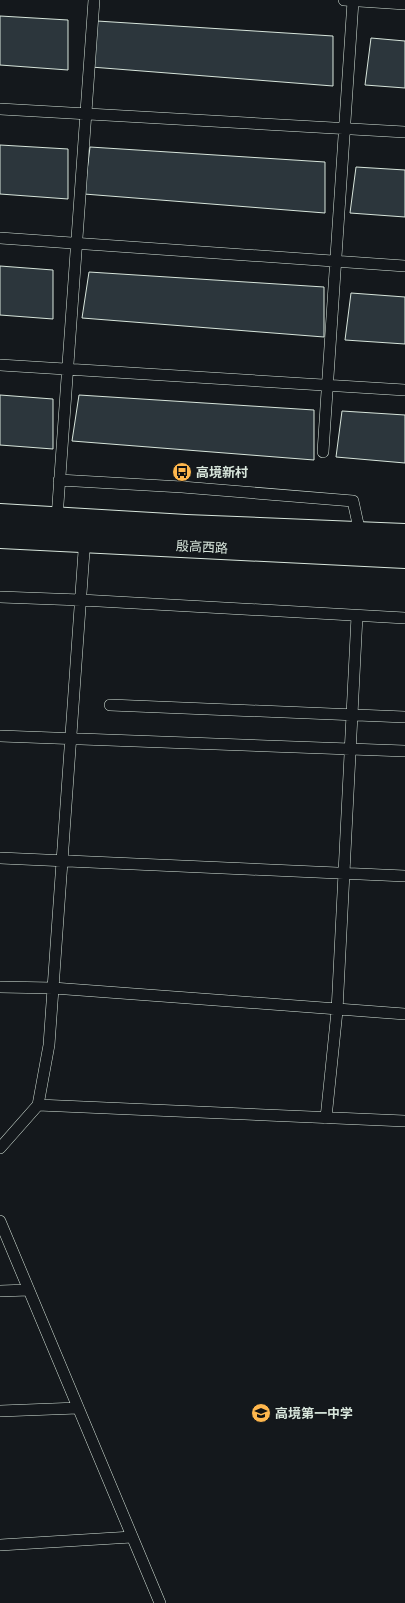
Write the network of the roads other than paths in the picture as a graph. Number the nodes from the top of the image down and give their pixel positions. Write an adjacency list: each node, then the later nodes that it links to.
1 (94, 0): 5 (lane)
2 (349, 0): 3 (lane); 6 (lane)
3 (405, 4)
4 (0, 109): 5 (lane)
5 (86, 114): 6 (lane); 9 (lane)
6 (345, 128): 7 (lane); 10 (lane)
7 (405, 132)
8 (0, 238): 9 (lane)
9 (76, 244): 10 (lane); 13 (lane)
10 (336, 261): 11 (lane); 14 (lane)
11 (405, 266)
12 (0, 365): 13 (lane)
13 (67, 369): 14 (lane); 17 (lane)
14 (328, 385): 15 (lane); 16 (lane)
15 (405, 390)
16 (323, 452)
17 (59, 480): 19 (lane); 21 (lane)
18 (0, 515): 19 (main road, 殷高西路)
19 (57, 518): 20 (main road, 殷高西路)
20 (86, 519): 21 (main road, 殷高西路); 24 (lane)
21 (360, 533): 22 (main road, 殷高西路)
22 (405, 535)
23 (0, 537): 24 (main road, 殷高西路)
24 (84, 542): 25 (main road, 殷高西路); 27 (lane)
25 (405, 557)
26 (0, 597): 27 (lane)
27 (81, 600): 28 (lane); 34 (lane)
28 (357, 616): 29 (lane); 31 (lane)
29 (405, 618)
30 (110, 705): 31 (lane)
31 (352, 715): 32 (lane); 35 (lane)
32 (405, 718)
33 (0, 736): 34 (lane)
34 (71, 739): 35 (lane); 38 (lane)
35 (351, 749): 36 (lane); 39 (lane)
36 (405, 751)
37 (0, 858): 38 (lane)
38 (62, 860): 39 (lane); 42 (lane)
39 (345, 872): 40 (lane); 43 (lane)
40 (405, 876)
41 (0, 987): 42 (lane)
42 (53, 988): 43 (lane); 45 (lane)
43 (338, 1011): 44 (lane); 46 (lane)
44 (405, 1014)
45 (38, 1105): 46 (lane); 48 (lane)
46 (326, 1118): 47 (lane)
47 (405, 1121)
48 (0, 1148)
49 (0, 1221): 50 (lane)
50 (29, 1290): 51 (lane); 52 (lane)
51 (0, 1291)
52 (78, 1408): 53 (lane); 54 (lane)
53 (0, 1411)
54 (132, 1537): 55 (lane); 56 (lane)
55 (0, 1545)
56 (160, 1603)

